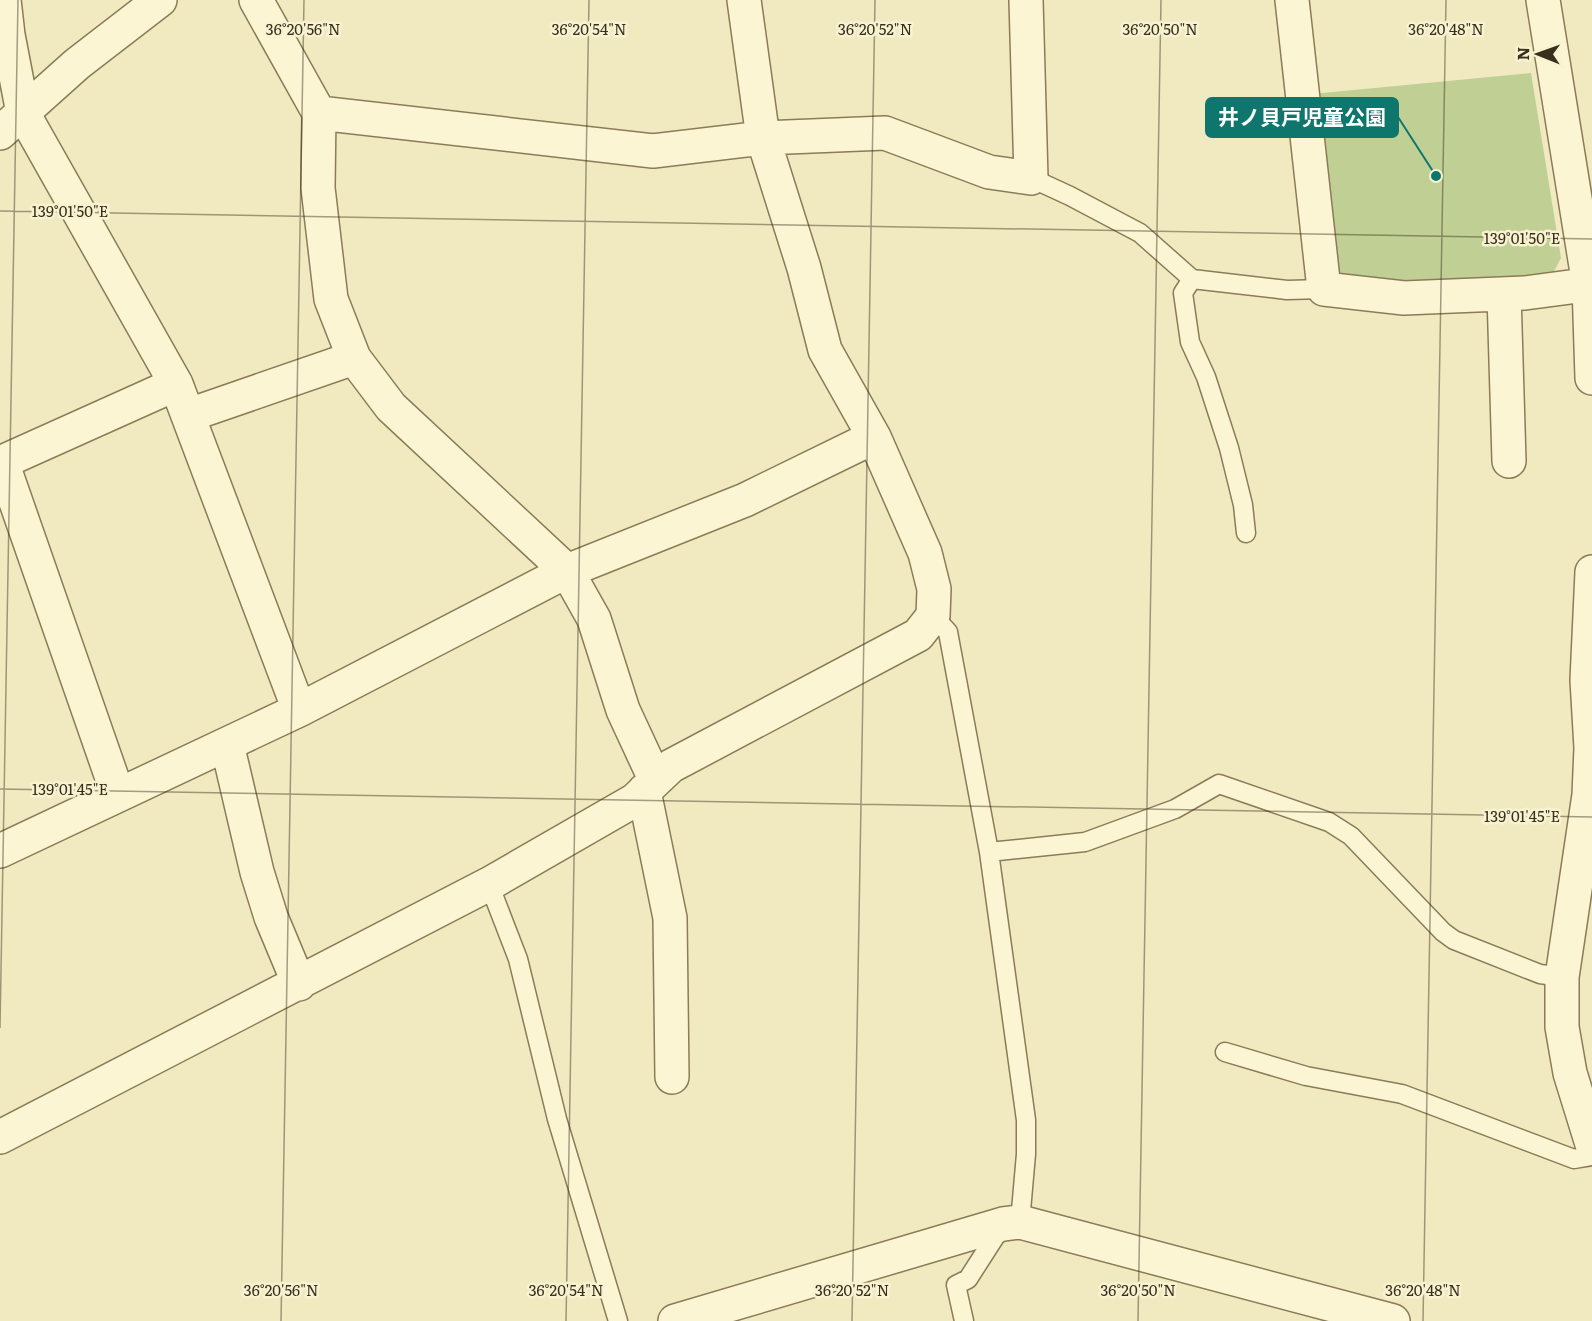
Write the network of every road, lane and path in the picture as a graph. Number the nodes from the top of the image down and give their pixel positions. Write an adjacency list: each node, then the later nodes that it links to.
1 (4, 0): 8 (street)
2 (160, 0): 10 (street)
3 (256, 0): 9 (street)
4 (744, 0): 11 (street)
5 (1026, 0): 12 (street)
6 (1292, 0): 15 (street)
7 (1543, 0): 14 (street)
8 (4, 35): 10 (street)
9 (319, 113): 11 (street); 17 (street)
10 (11, 123): 19 (street)
11 (763, 138): 12 (street); 21 (street)
12 (1031, 178): 13 (lane)
13 (1192, 279): 15 (lane); 24 (lane)
14 (1591, 285): 16 (street); 18 (street)
15 (1324, 289): 16 (street)
16 (1504, 294): 22 (street)
17 (354, 358): 20 (street); 25 (street)
18 (1592, 378)
19 (176, 384): 20 (street); 23 (street)
20 (189, 415): 28 (street)
21 (874, 437): 25 (street); 27 (street)
22 (1509, 461)
23 (1, 462): 32 (street)
24 (1245, 533)
25 (567, 571): 28 (street); 31 (street)
26 (1592, 572): 30 (street)
27 (933, 616): 31 (street); 34 (lane)
28 (299, 710): 29 (street)
29 (227, 744): 32 (street); 37 (street)
30 (1591, 748): 36 (street)
31 (649, 785): 35 (street); 39 (street)
32 (118, 795): 33 (street)
33 (0, 851)
34 (989, 852): 36 (lane); 43 (lane)
35 (489, 884): 37 (street); 44 (lane)
36 (1562, 977): 40 (street)
37 (299, 984): 41 (street)
38 (1225, 1052): 42 (lane)
39 (672, 1077)
40 (1589, 1126)
41 (0, 1137)
42 (1592, 1156)
43 (1012, 1223): 45 (street); 46 (lane); 47 (street)
44 (618, 1321)
45 (675, 1321)
46 (964, 1321)
47 (1393, 1321)

